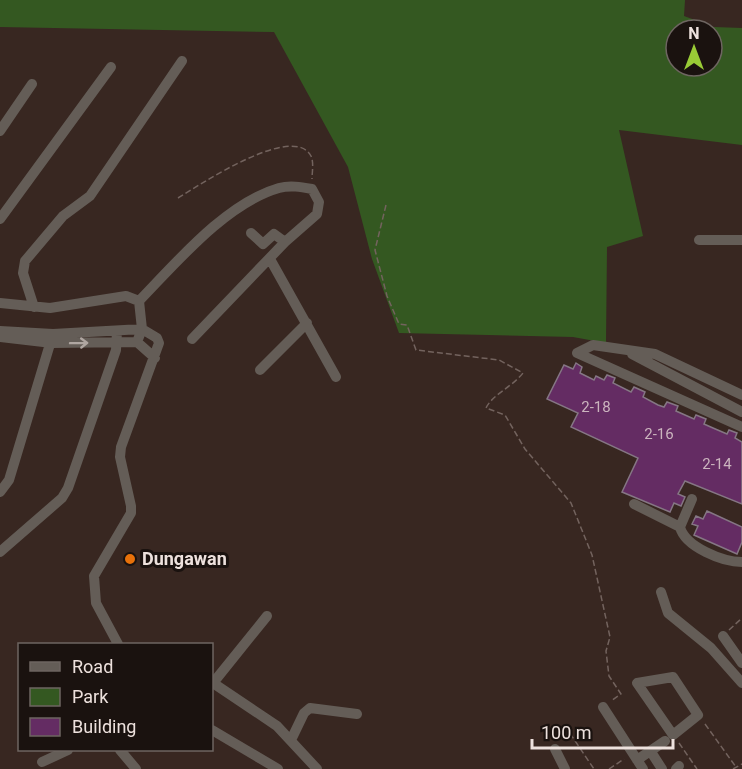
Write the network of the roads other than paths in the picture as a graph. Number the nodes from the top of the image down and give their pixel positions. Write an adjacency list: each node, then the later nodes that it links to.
1 (182, 61): 13 (street)
2 (111, 67): 5 (street)
3 (32, 84): 4 (street)
4 (0, 131)
5 (0, 219)
6 (250, 233): 9 (street)
7 (699, 240): 8 (street)
8 (742, 240)
9 (285, 242): 10 (street); 11 (street)
10 (270, 259): 14 (street); 19 (street)
11 (139, 301): 13 (street); 15 (street)
12 (0, 303): 13 (street)
13 (34, 307)
14 (307, 323): 23 (street); 24 (street)
15 (142, 330): 17 (street); 20 (street); 22 (street)
16 (0, 333): 18 (street)
17 (118, 337): 18 (street); 20 (street); 32 (street)
18 (52, 338): 28 (street)
19 (192, 339)
20 (137, 342): 22 (street)
21 (624, 349): 25 (street); 26 (street); 27 (street)
22 (155, 358): 37 (street)
23 (260, 370)
24 (336, 377)
25 (742, 395)
26 (742, 412)
27 (742, 427)
28 (0, 492)
29 (692, 499): 31 (street)
30 (634, 504): 31 (street)
31 (680, 527): 33 (street)
32 (0, 552)
33 (742, 562)
34 (662, 592): 39 (street)
35 (267, 616): 43 (street)
36 (723, 636): 38 (street)
37 (117, 643)
38 (742, 663)
39 (742, 683)
40 (603, 707): 50 (street)
41 (357, 714): 43 (street)
42 (213, 731): 52 (street)
43 (291, 740): 53 (street)
44 (667, 741): 44 (street); 48 (street); 50 (street)
45 (555, 749): 54 (street)
46 (66, 751): 49 (street)
47 (121, 751): 51 (street)
48 (653, 755): 50 (street); 55 (street)
49 (42, 762)
50 (638, 762)
51 (136, 769)
52 (278, 769)
53 (317, 769)
54 (565, 769)
55 (662, 769)

